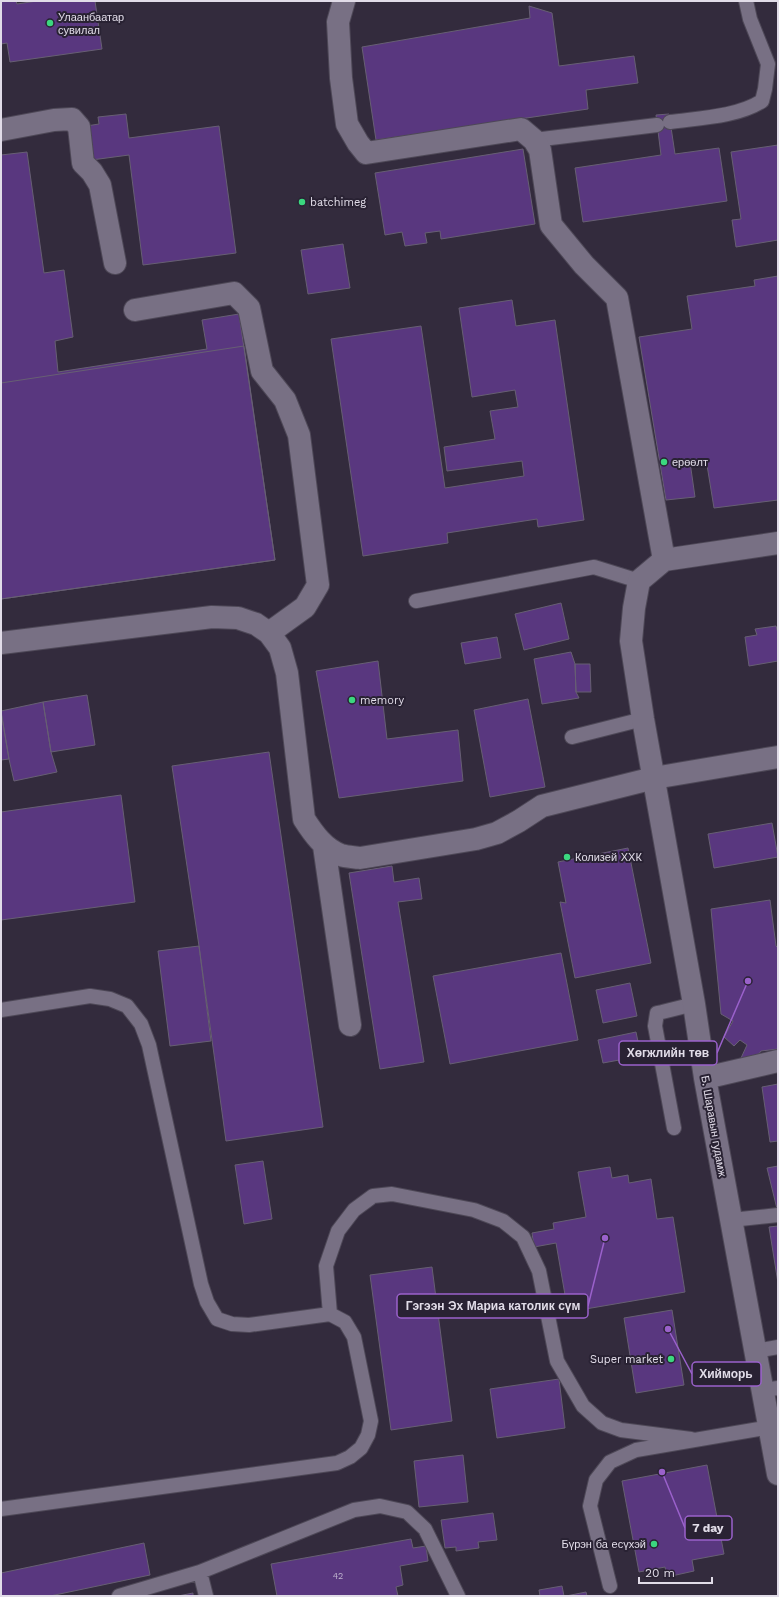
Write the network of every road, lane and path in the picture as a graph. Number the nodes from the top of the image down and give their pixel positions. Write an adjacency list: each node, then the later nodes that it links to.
1 (746, 1): 4 (lane)
2 (342, 2): 4 (street)
3 (1, 130): 5 (street)
4 (534, 140): 8 (street)
5 (115, 263)
6 (135, 310): 11 (street)
7 (778, 543): 8 (street)
8 (664, 560): 9 (street)
9 (639, 581): 10 (lane); 13 (street, Б. Шаравын гудамж)
10 (416, 601)
11 (269, 633): 12 (street); 17 (street)
12 (1, 643)
13 (643, 719): 14 (lane); 16 (street, Б. Шаравын гудамж)
14 (572, 737)
15 (778, 757): 16 (street)
16 (654, 778): 17 (street); 18 (street, Б. Шаравын гудамж)
17 (324, 846): 20 (street)
18 (694, 1004): 22 (street, Б. Шаравын гудамж); 23 (lane)
19 (1, 1010): 26 (lane)
20 (350, 1025)
21 (778, 1061): 22 (street)
22 (705, 1078): 25 (street, Б. Шаравын гудамж)
23 (674, 1128)
24 (778, 1215): 25 (lane)
25 (731, 1220): 28 (street, Б. Шаравын гудамж)
26 (330, 1314): 31 (lane); 33 (lane)
27 (778, 1347): 28 (lane)
28 (756, 1351): 29 (street, Б. Шаравын гудамж)
29 (770, 1389): 30 (street, Б. Шаравын гудамж)
30 (770, 1427): 31 (lane); 32 (street, Б. Шаравын гудамж)
31 (691, 1439): 35 (lane)
32 (778, 1474)
33 (1, 1509)
34 (200, 1572): 36 (lane); 37 (lane); 38 (lane)
35 (610, 1586)
36 (119, 1596)
37 (206, 1596)
38 (458, 1596)

